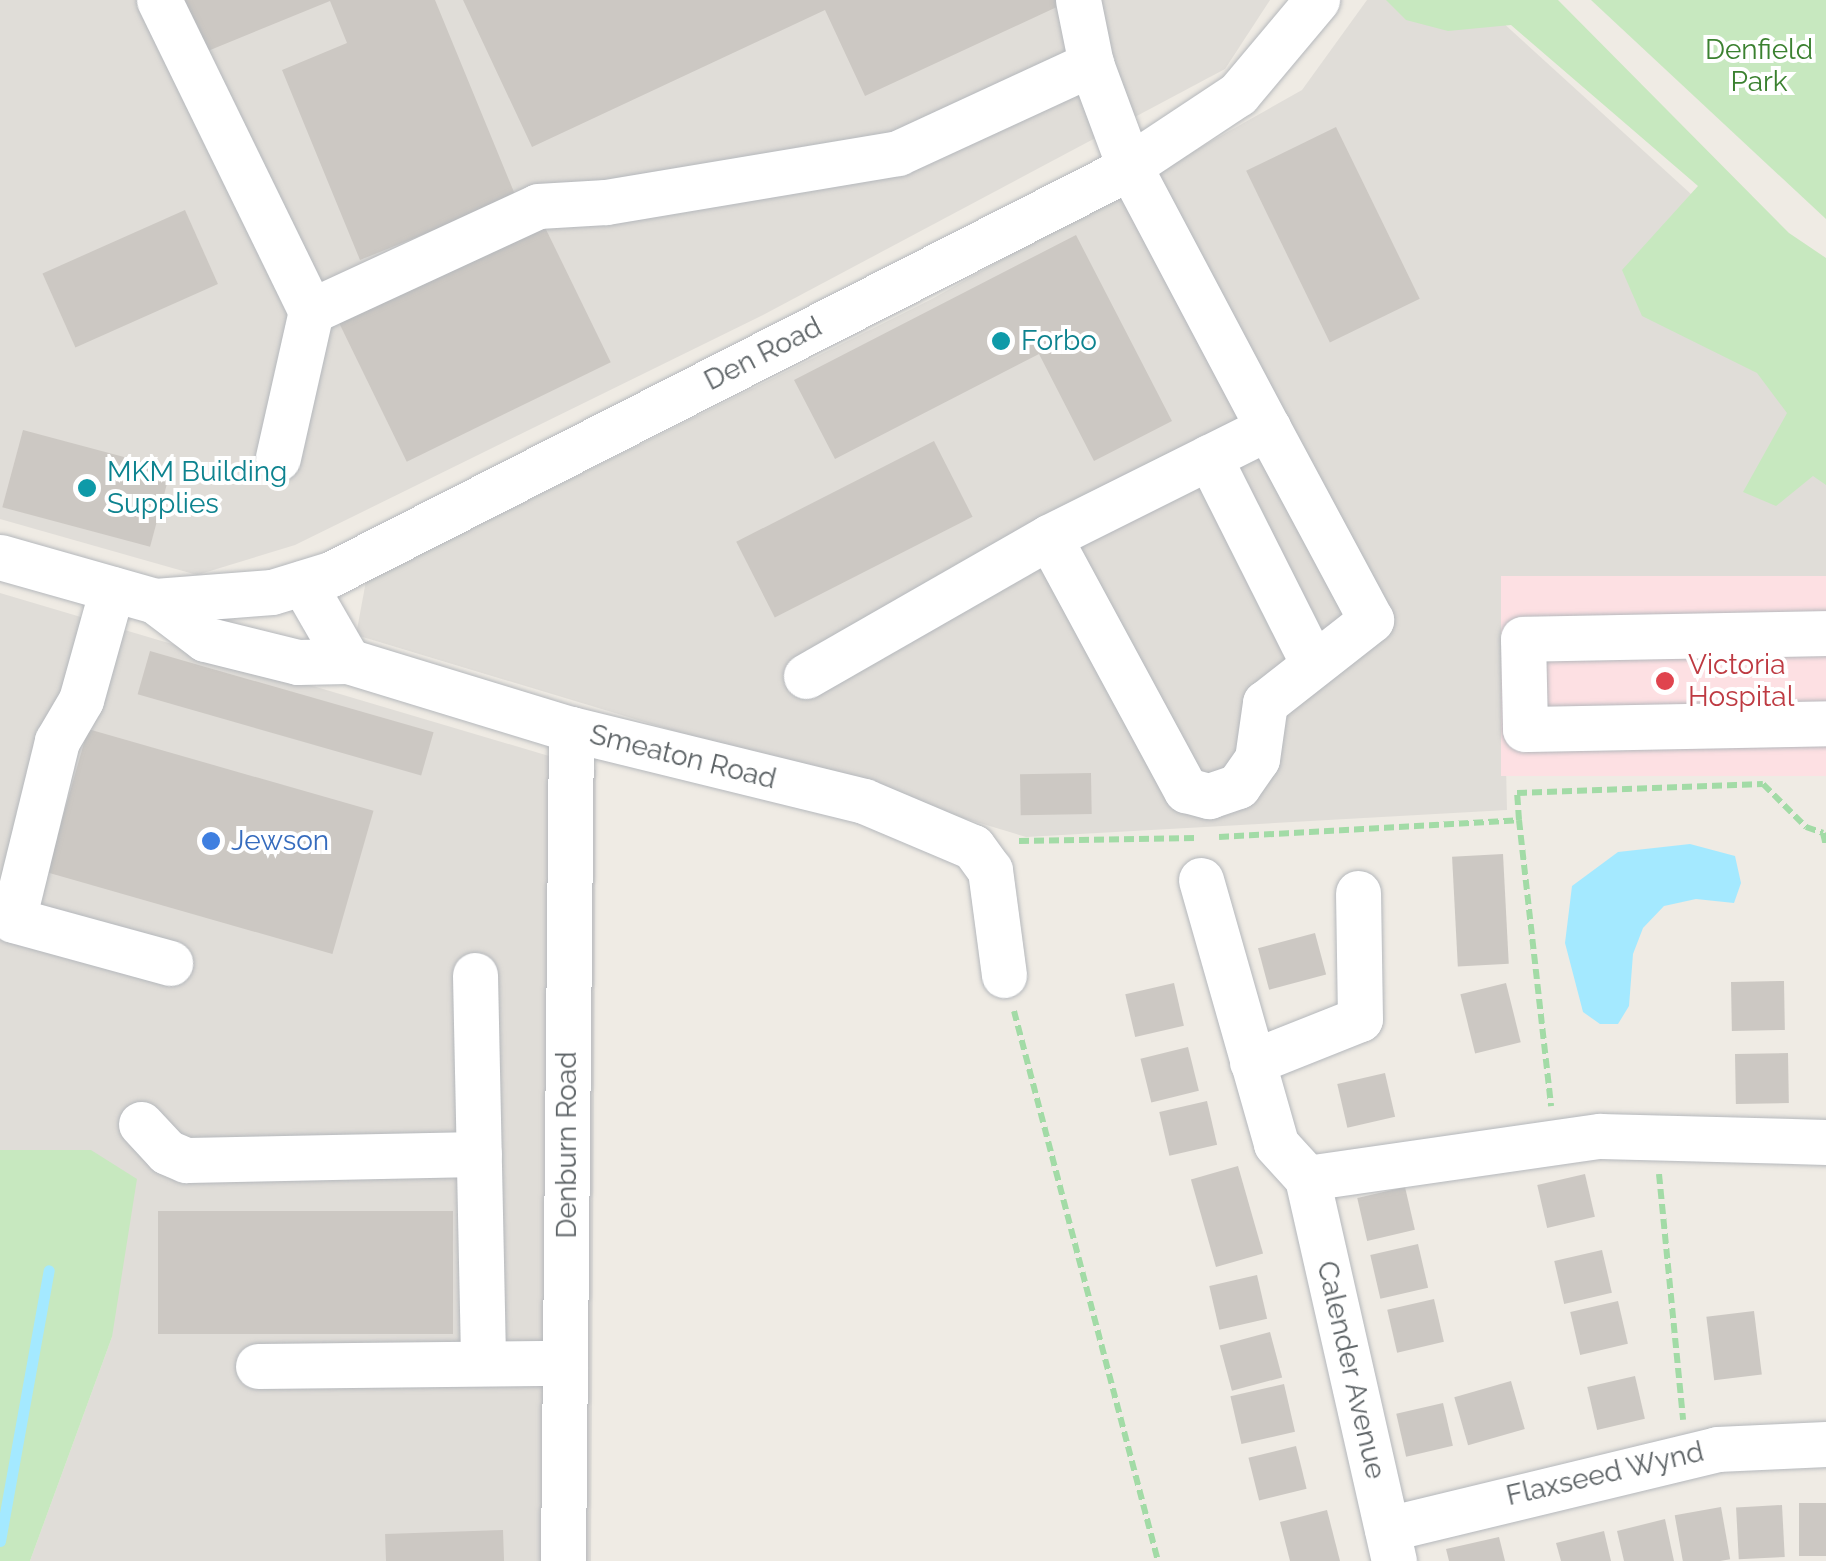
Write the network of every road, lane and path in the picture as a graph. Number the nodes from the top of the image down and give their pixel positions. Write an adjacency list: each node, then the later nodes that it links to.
1 (159, 0): 6 (street)
2 (1078, 0): 4 (street)
3 (1316, 0): 5 (street, Den Road)
4 (1092, 64): 5 (street); 6 (street)
5 (1129, 166): 7 (street); 12 (street, Den Road)
6 (311, 311): 8 (street)
7 (1268, 428): 9 (street); 16 (street)
8 (278, 458)
9 (1209, 458): 10 (street); 16 (street)
10 (1049, 537): 16 (street); 17 (street)
11 (0, 557): 13 (street)
12 (303, 582): 13 (street, Den Road); 15 (street)
13 (134, 595): 15 (street, Smeaton Road); 25 (street)
14 (1826, 633): 18 (street)
15 (348, 661): 19 (street, Smeaton Road)
16 (1312, 662)
17 (806, 676)
18 (1826, 723)
19 (570, 729): 22 (street, Smeaton Road); 36 (street, Denburn Road)
20 (1519, 820): 21 (path); 22 (path); 31 (path)
21 (1826, 846)
22 (973, 847): 26 (street)
23 (1201, 880): 28 (street)
24 (1358, 893): 28 (street)
25 (170, 963)
26 (1004, 974): 42 (path)
27 (475, 975): 33 (street)
28 (1252, 1062): 34 (street)
29 (141, 1124): 33 (street)
30 (1656, 1138): 31 (street); 32 (street); 39 (path)
31 (1557, 1142): 34 (street)
32 (1826, 1142)
33 (479, 1154): 35 (street)
34 (1307, 1178): 40 (street, Calender Avenue)
35 (483, 1363): 36 (street); 37 (street)
36 (565, 1363): 41 (street, Denburn Road)
37 (258, 1366)
38 (1826, 1444): 39 (street, Flaxseed Wynd)
39 (1686, 1456): 40 (street, Flaxseed Wynd)
40 (1391, 1545)
41 (563, 1561)
42 (1158, 1561)

